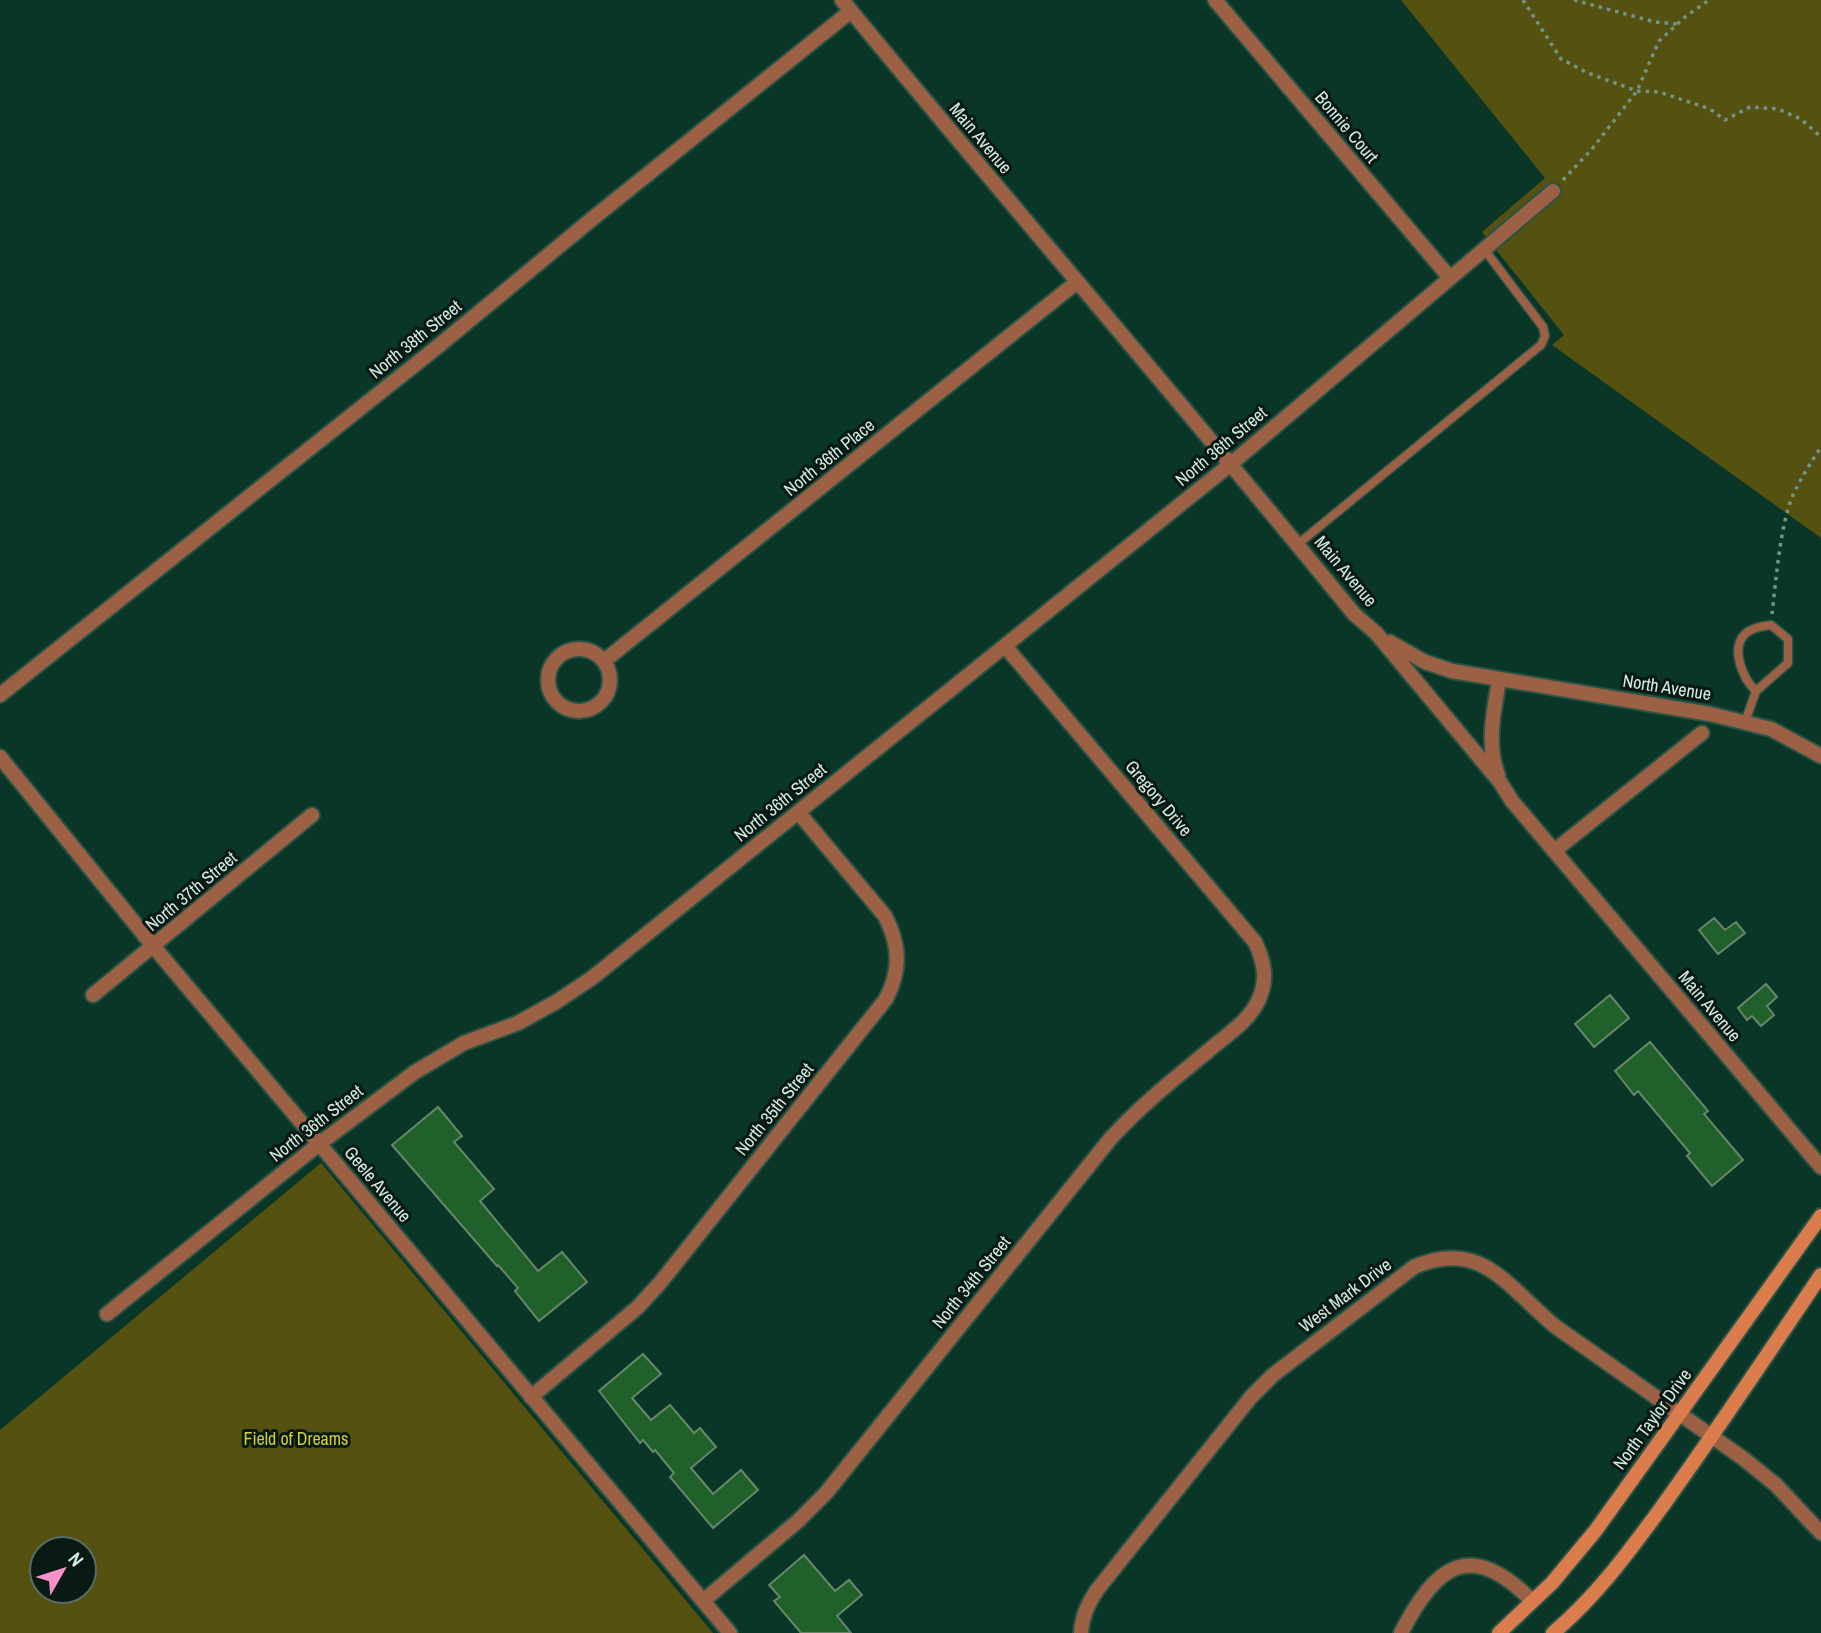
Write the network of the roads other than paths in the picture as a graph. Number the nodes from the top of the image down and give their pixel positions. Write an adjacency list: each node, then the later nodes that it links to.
1 (1215, 0): 5 (street, Bonnie Court)
2 (847, 5): 6 (street, Main Avenue); 14 (street, North 38th Street)
3 (1553, 191): 4 (street, North 36th Street)
4 (1484, 249): 5 (street, North 36th Street); 8 (lane)
5 (1450, 278): 7 (street, North 36th Street)
6 (1077, 282): 7 (street, Main Avenue); 11 (street, North 36th Place)
7 (1232, 463): 8 (street, Main Avenue); 10 (street, North 36th Street)
8 (1298, 544): 9 (street, Main Avenue)
9 (1376, 633): 12 (street, North Avenue); 19 (street, Main Avenue)
10 (1005, 646): 20 (street, North 36th Street); 24 (street, Gregory Drive)
11 (604, 661): 11 (street)
12 (1499, 680): 15 (street, North Avenue); 19 (street)
13 (1756, 691): 13 (lane); 15 (lane)
14 (0, 695)
15 (1745, 722): 17 (street, North Avenue)
16 (1702, 733): 22 (street)
17 (1821, 756)
18 (0, 757): 23 (street, Geele Avenue)
19 (1500, 782): 22 (street, Main Avenue)
20 (798, 812): 26 (street, North 36th Street); 31 (street, North 35th Street)
21 (312, 815): 23 (street, North 37th Street)
22 (1554, 851): 27 (street, Main Avenue)
23 (154, 947): 25 (street, North 37th Street); 26 (street, Geele Avenue)
24 (1264, 984): 35 (street, North 34th Street)
25 (93, 995)
26 (319, 1144): 30 (street, North 36th Street); 31 (street, Geele Avenue)
27 (1821, 1167)
28 (1821, 1216): 32 (main road, North Taylor Drive)
29 (1821, 1275): 33 (main road)
30 (107, 1314)
31 (531, 1397): 35 (street, Geele Avenue)
32 (1679, 1414): 33 (street, West Mark Drive); 36 (main road, North Taylor Drive); 39 (street, West Mark Drive)
33 (1712, 1436): 34 (street, West Mark Drive); 37 (main road)
34 (1821, 1533)
35 (703, 1601): 38 (street, Geele Avenue)
36 (1532, 1601): 40 (street); 41 (main road, North Taylor Drive)
37 (1557, 1632)
38 (730, 1633)
39 (1082, 1633)
40 (1401, 1633)
41 (1499, 1633)

